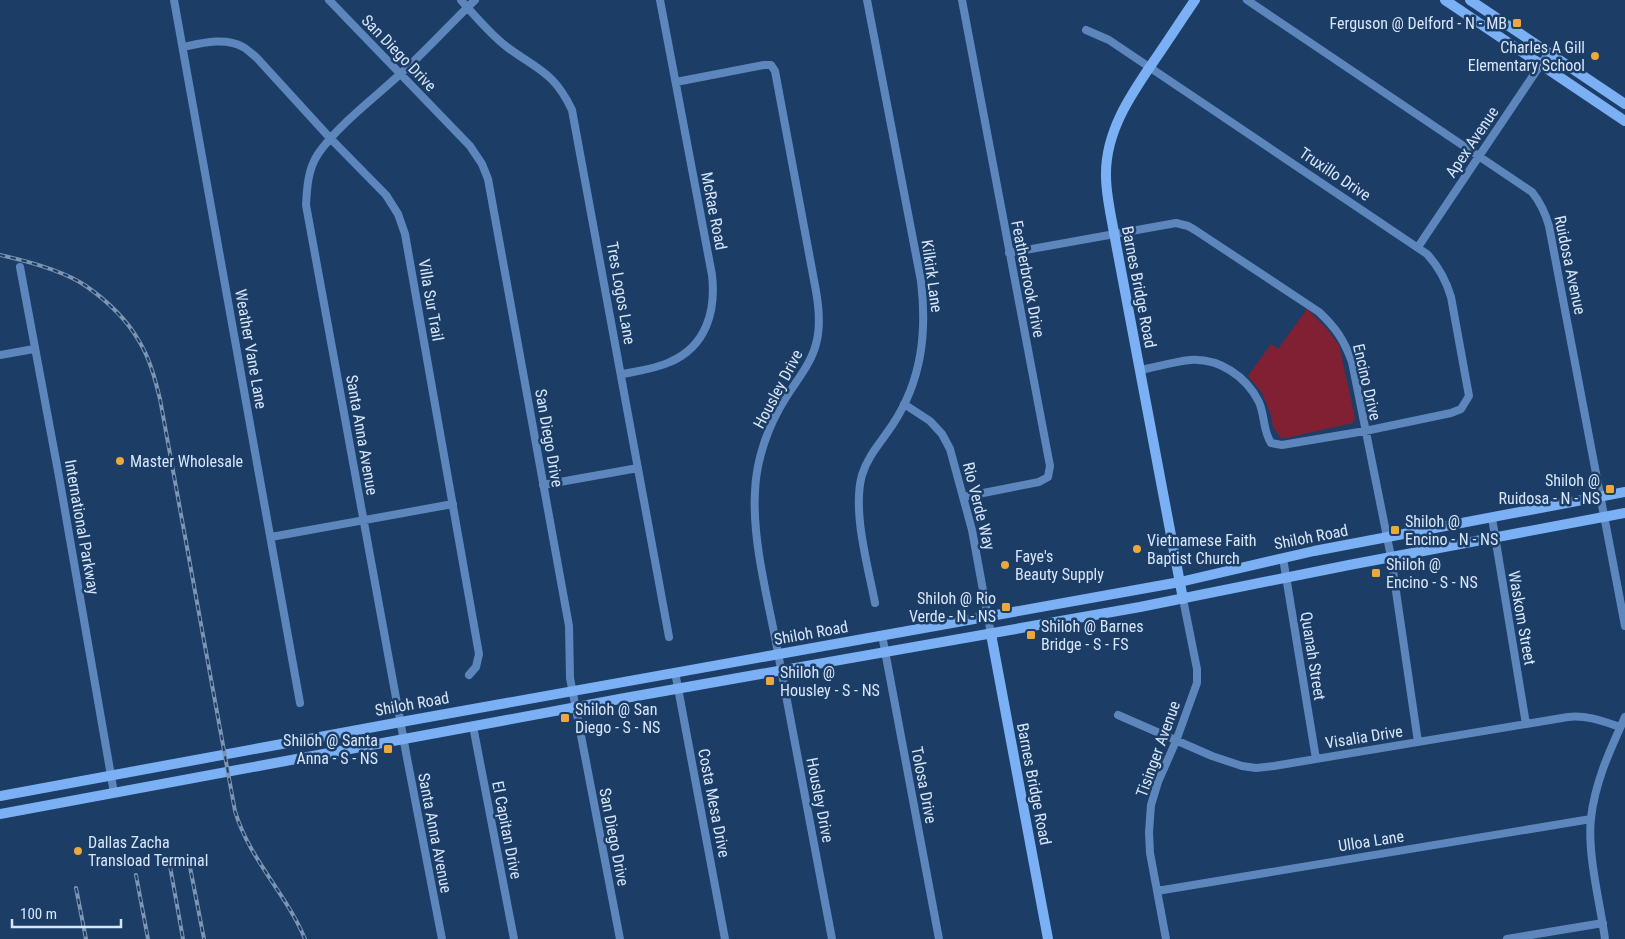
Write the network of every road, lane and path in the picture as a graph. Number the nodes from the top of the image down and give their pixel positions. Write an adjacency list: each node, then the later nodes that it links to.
1 (174, 0): 14 (street, Weather Vane Lane)
2 (329, 0): 18 (street, San Diego Drive)
3 (461, 0): 12 (street, Tres Logos Lane)
4 (475, 0): 12 (street, Santa Anna Avenue)
5 (660, 0): 19 (street, McRae Road)
6 (867, 0): 32 (street, Kilkirk Lane)
7 (962, 0): 26 (street, Featherbrook Drive)
8 (1195, 0): 17 (main road, Barnes Bridge Road)
9 (1247, 0): 23 (street, Ruidosa Avenue)
10 (1445, 0): 16 (main road)
11 (1470, 0): 15 (main road)
12 (468, 7): 18 (street, Santa Anna Avenue); 31 (street, Tres Logos Lane)
13 (1086, 30): 17 (street, Truxillo Drive)
14 (183, 47): 22 (street, Villa Sur Trail); 44 (street, Weather Vane Lane)
15 (1548, 52): 16 (street, Apex Avenue); 20 (main road)
16 (1541, 65): 21 (main road); 23 (street, Apex Avenue)
17 (1150, 67): 24 (main road, Barnes Bridge Road); 25 (street, Truxillo Drive)
18 (400, 74): 22 (street, Santa Anna Avenue); 35 (street, San Diego Drive)
19 (676, 82): 31 (street, McRae Road); 59 (street, Housley Drive)
20 (1625, 104)
21 (1625, 121)
22 (330, 138): 39 (street, Villa Sur Trail); 43 (street, Santa Anna Avenue)
23 (1479, 156): 25 (street, Apex Avenue); 38 (street, Ruidosa Avenue)
24 (1114, 233): 26 (street, Encino Drive); 30 (main road, Barnes Bridge Road); 33 (street, Encino Drive)
25 (1418, 247): 33 (street, Truxillo Drive)
26 (1010, 253): 37 (street, Featherbrook Drive)
27 (20, 268): 28 (street, International Parkway)
28 (34, 349): 29 (street); 77 (street, International Parkway)
29 (0, 356)
30 (1140, 370): 33 (street); 50 (main road, Barnes Bridge Road)
31 (622, 374): 34 (street, Tres Logos Lane)
32 (904, 404): 37 (street, Rio Verde Way); 52 (street, Kilkirk Lane)
33 (1365, 431): 45 (street, Encino Drive)
34 (638, 468): 35 (street); 57 (street, Tres Logos Lane)
35 (543, 485): 64 (street, San Diego Drive)
36 (1625, 492): 38 (main road, Shiloh Road)
37 (963, 497): 53 (street, Rio Verde Way)
38 (1600, 497): 41 (street, Ruidosa Avenue); 42 (main road, Shiloh Road)
39 (453, 504): 43 (street); 62 (street, Villa Sur Trail)
40 (1625, 513): 41 (main road, Shiloh Road)
41 (1604, 517): 46 (main road, Shiloh Road); 54 (street, Ruidosa Avenue)
42 (1492, 518): 45 (main road, Shiloh Road); 46 (street, Waskom Street)
43 (364, 520): 44 (street); 69 (street, Santa Anna Avenue)
44 (271, 536): 65 (street, Weather Vane Lane)
45 (1387, 538): 47 (street, Encino Drive); 48 (main road, Shiloh Road)
46 (1494, 538): 47 (main road, Shiloh Road); 70 (street, Waskom Street)
47 (1391, 557): 49 (main road, Shiloh Road); 75 (street, Encino Drive)
48 (1283, 558): 49 (street, Quanah Street); 50 (main road, Shiloh Road)
49 (1286, 579): 51 (main road, Shiloh Road); 76 (street, Quanah Street)
50 (1180, 582): 51 (main road, Barnes Bridge Road); 53 (main road, Shiloh Road)
51 (1183, 599): 55 (main road, Shiloh Road); 74 (street, Tisinger Avenue)
52 (875, 603)
53 (988, 617): 55 (street, Rio Verde Way); 56 (main road, Shiloh Road)
54 (1625, 626)
55 (991, 634): 58 (main road, Shiloh Road); 90 (main road, Barnes Bridge Road)
56 (882, 635): 58 (street, Tolosa Drive); 59 (main road, Shiloh Road)
57 (669, 637)
58 (885, 652): 60 (main road, Shiloh Road); 89 (street, Tolosa Drive)
59 (778, 653): 60 (street, Housley Drive); 61 (main road, Shiloh Road)
60 (782, 671): 63 (main road, Shiloh Road); 88 (street, Housley Drive)
61 (674, 672): 63 (street, Costa Mesa Drive); 64 (main road, Shiloh Road)
62 (469, 675)
63 (678, 689): 66 (main road, Shiloh Road); 87 (street, Costa Mesa Drive)
64 (572, 691): 66 (street, San Diego Drive); 69 (main road, Shiloh Road)
65 (300, 703)
66 (576, 708): 71 (main road, Shiloh Road); 86 (street, San Diego Drive)
67 (1118, 715): 74 (street, Visalia Drive)
68 (1625, 717): 72 (street)
69 (400, 722): 73 (street, Santa Anna Avenue); 77 (main road, Shiloh Road)
70 (1526, 724): 72 (street, Visalia Drive); 75 (street, Visalia Drive)
71 (473, 726): 73 (main road, Shiloh Road); 85 (street, El Capitan Drive)
72 (1620, 727): 81 (street)
73 (404, 739): 78 (main road, Shiloh Road); 84 (street, Santa Anna Avenue)
74 (1176, 741): 76 (street, Visalia Drive); 82 (street, Tisinger Avenue)
75 (1418, 742): 76 (street, Visalia Drive)
76 (1316, 759)
77 (112, 775): 78 (street, International Parkway); 79 (main road, Shiloh Road)
78 (114, 793): 80 (main road, Shiloh Road)
79 (0, 796)
80 (0, 814)
81 (1591, 819): 82 (street, Ulloa Lane); 83 (street)
82 (1157, 891): 91 (street, Tisinger Avenue)
83 (1603, 924): 92 (street); 93 (street)
84 (442, 939)
85 (514, 939)
86 (620, 939)
87 (725, 939)
88 (832, 939)
89 (939, 939)
90 (1048, 939)
91 (1166, 939)
92 (1507, 939)
93 (1605, 939)

